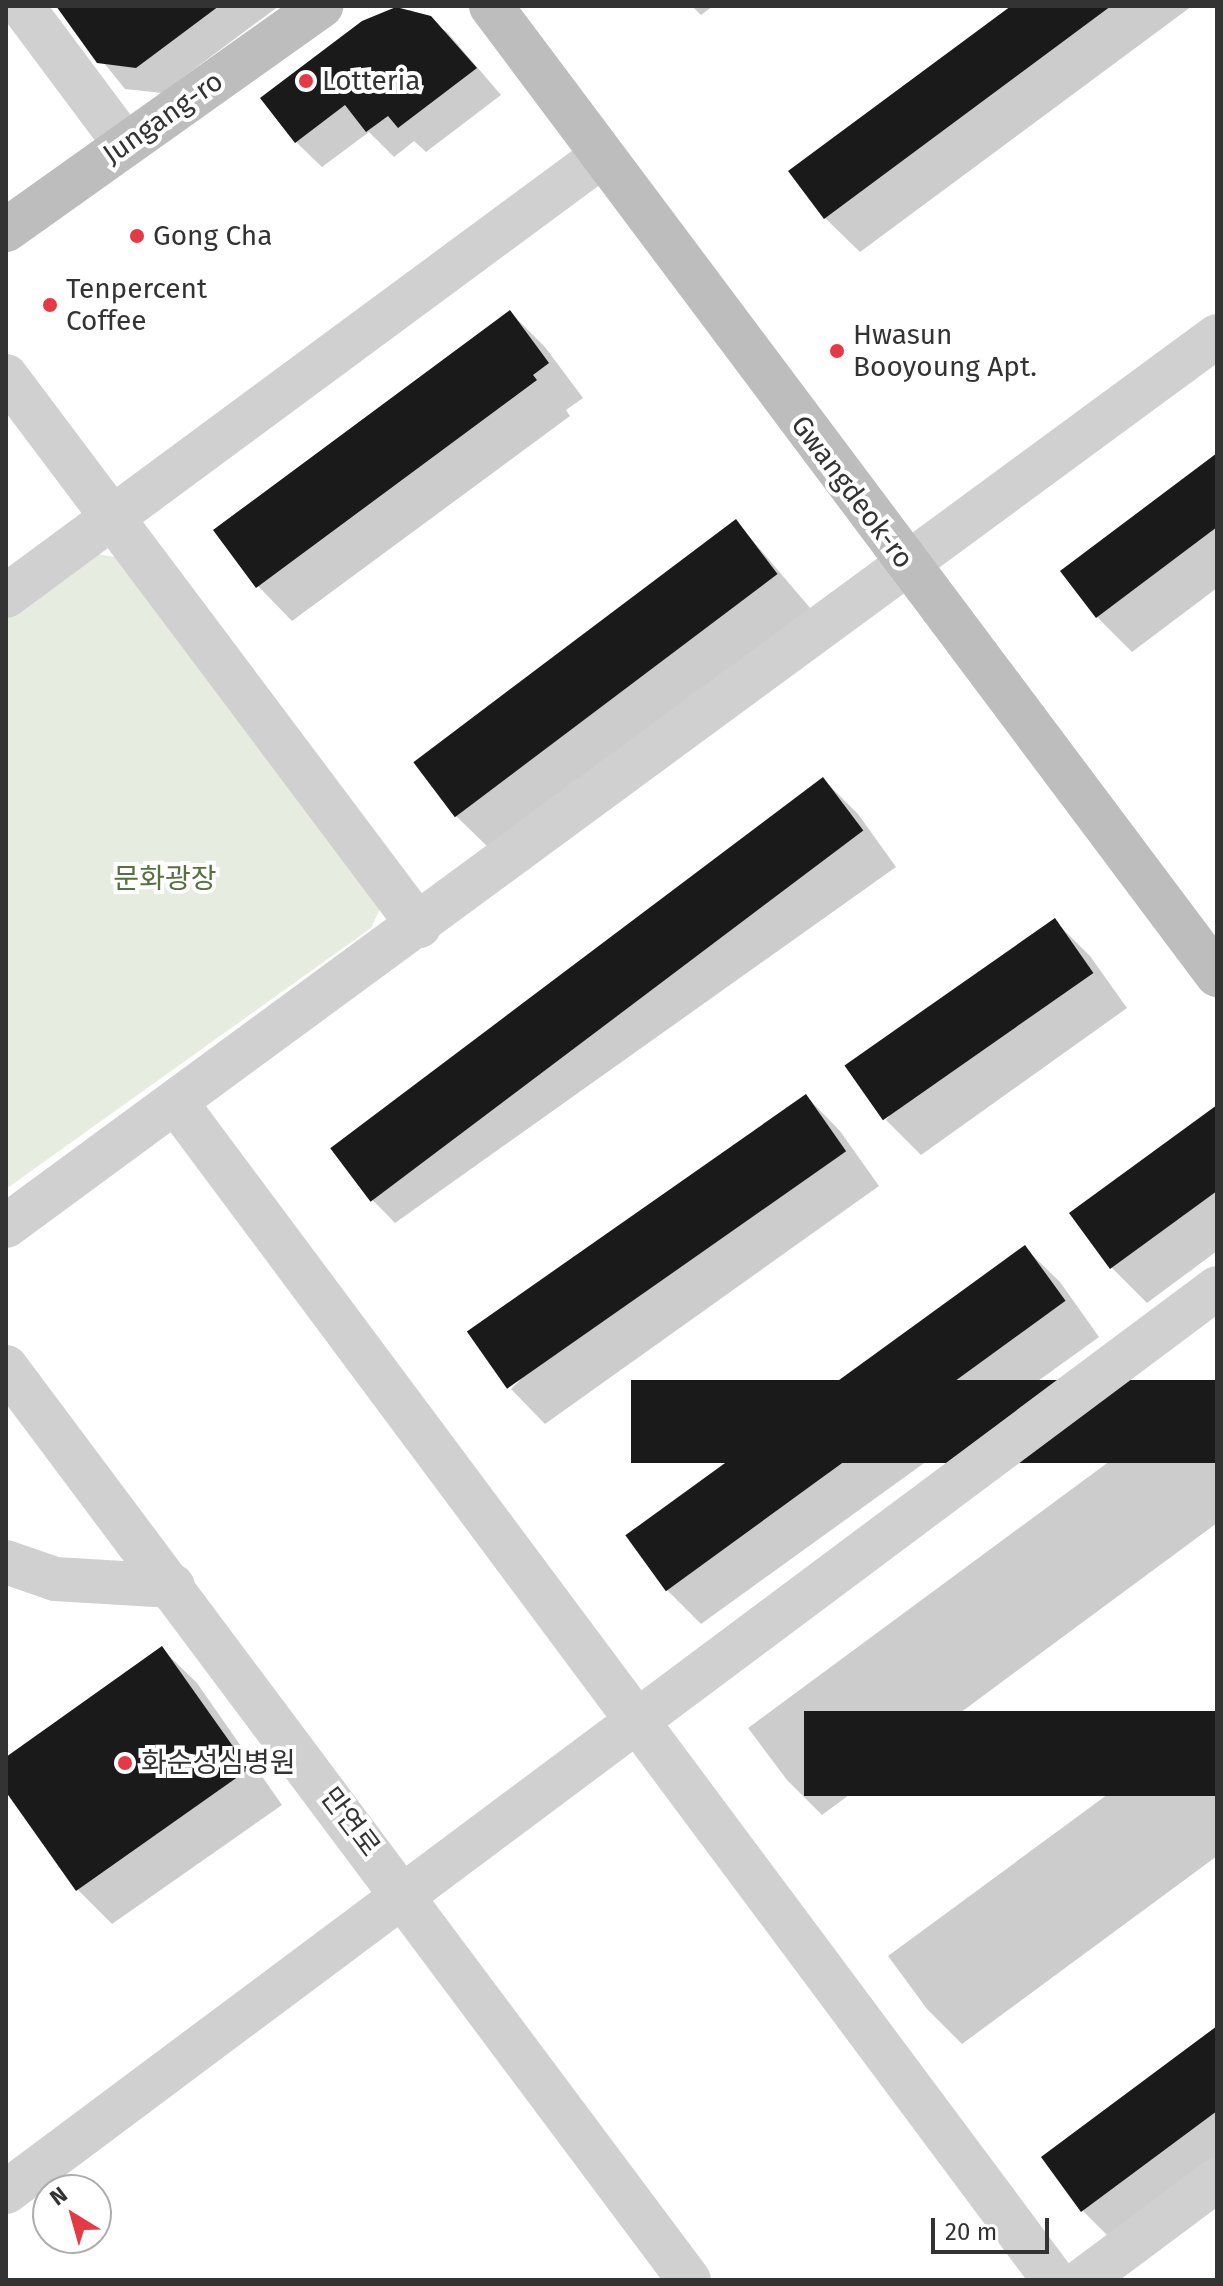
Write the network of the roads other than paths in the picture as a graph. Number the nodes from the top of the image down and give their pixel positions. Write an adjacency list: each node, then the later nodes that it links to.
1 (22, 6): 4 (street)
2 (321, 6): 4 (street, Jungang-ro)
3 (491, 6): 5 (street, Gwangdeok-ro)
4 (125, 144): 6 (street, Jungang-ro)
5 (602, 156): 9 (street); 10 (street, Gwangdeok-ro)
6 (6, 230)
7 (1217, 336): 10 (street)
8 (6, 376): 9 (street)
9 (111, 518): 11 (street); 12 (street)
10 (908, 566): 12 (street); 13 (street, Gwangdeok-ro)
11 (6, 596)
12 (419, 926): 14 (street)
13 (1217, 975)
14 (177, 1104): 15 (street); 20 (street)
15 (6, 1226)
16 (1217, 1288): 20 (street)
17 (6, 1367): 19 (street, 만연로)
18 (6, 1562): 19 (street)
19 (173, 1586): 21 (street, 만연로)
20 (636, 1720): 21 (street); 25 (street)
21 (403, 1893): 23 (street); 24 (street, 만연로)
22 (1217, 2180): 26 (street)
23 (6, 2192)
24 (689, 2280)
25 (1054, 2280)
26 (1083, 2280)

